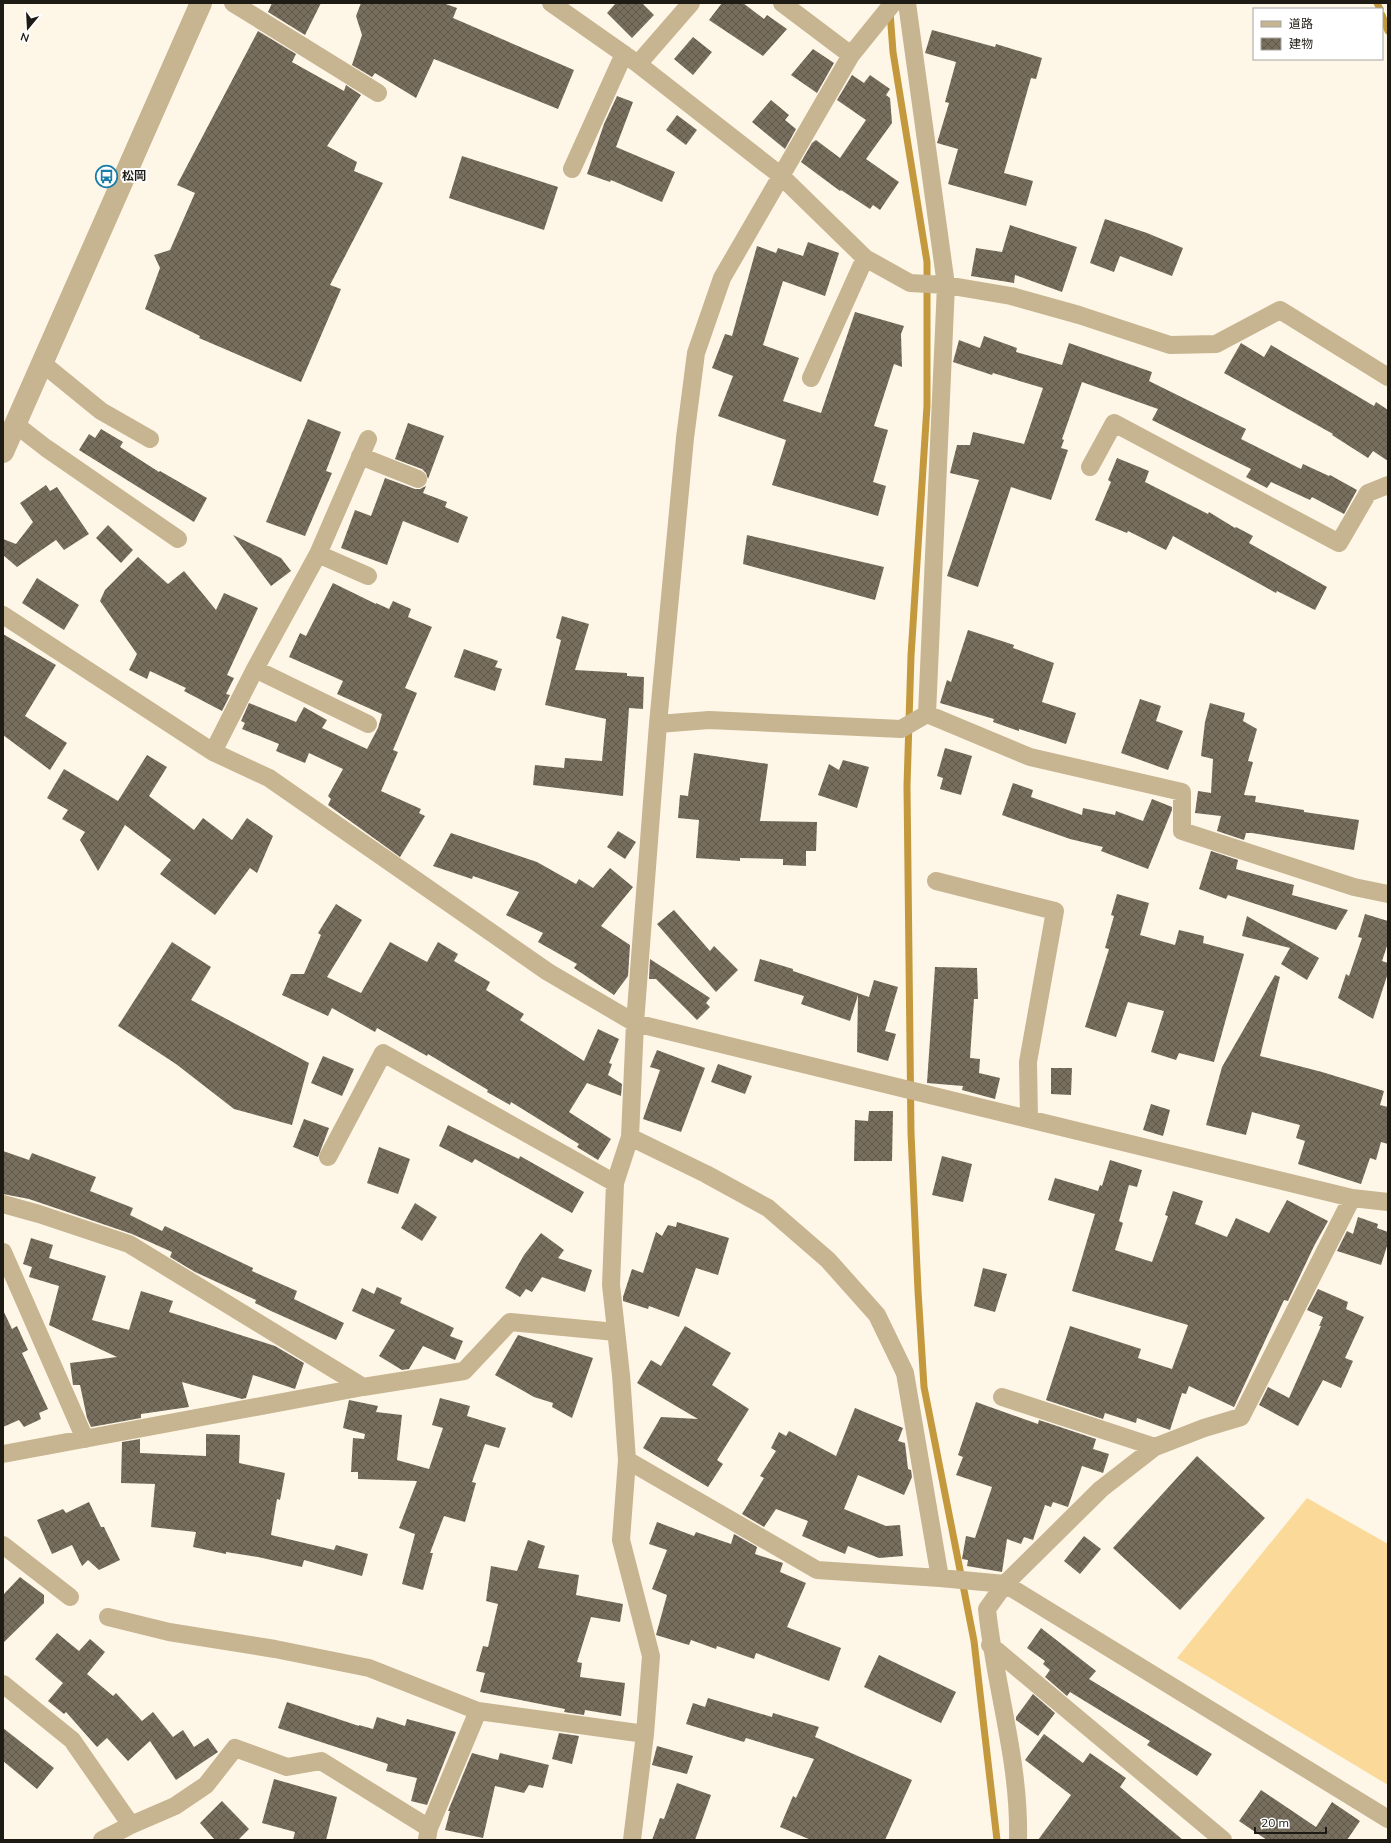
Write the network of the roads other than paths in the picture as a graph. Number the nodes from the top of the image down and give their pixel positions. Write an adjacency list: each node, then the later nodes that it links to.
1 (201, 3): 15 (street)
2 (233, 3): 10 (street)
3 (551, 3): 9 (street)
4 (691, 3): 9 (street)
5 (782, 3): 8 (street)
6 (892, 3): 8 (street)
7 (908, 3): 14 (street)
8 (851, 55): 12 (street)
9 (631, 59): 11 (street); 12 (street)
10 (378, 93)
11 (572, 169)
12 (780, 175): 13 (street); 33 (street)
13 (865, 258): 14 (street); 17 (street)
14 (946, 285): 16 (street); 31 (street)
15 (42, 363): 18 (street); 19 (street)
16 (1388, 377)
17 (811, 378)
18 (15, 424): 21 (street); 26 (street)
19 (150, 439)
20 (368, 439): 22 (street)
21 (3, 452)
22 (360, 456): 24 (street); 27 (street)
23 (1090, 467): 25 (street)
24 (418, 479)
25 (1388, 485)
26 (178, 539)
27 (318, 554): 28 (street); 30 (street)
28 (368, 576)
29 (3, 615): 34 (street)
30 (255, 669): 32 (street); 34 (street)
31 (926, 715): 33 (street); 36 (street)
32 (368, 724)
33 (658, 724): 37 (street)
34 (214, 752): 37 (street)
35 (936, 881): 38 (street)
36 (1388, 894)
37 (635, 1023): 38 (street); 39 (street)
38 (1029, 1119): 42 (street)
39 (630, 1137): 41 (street); 54 (street)
40 (328, 1157): 41 (street)
41 (615, 1183): 46 (street)
42 (1352, 1198): 43 (street); 50 (street)
43 (1388, 1202)
44 (3, 1204): 47 (street)
45 (3, 1252): 49 (street)
46 (616, 1332): 47 (street); 52 (street)
47 (363, 1387): 49 (street)
48 (1002, 1397): 50 (street)
49 (85, 1438): 51 (street)
50 (1155, 1447): 55 (street)
51 (3, 1454)
52 (627, 1460): 54 (street); 61 (street)
53 (3, 1546): 56 (street)
54 (943, 1578): 55 (street)
55 (1005, 1584): 58 (street); 62 (street)
56 (70, 1597)
57 (108, 1617): 60 (street)
58 (990, 1645): 67 (street); 68 (street)
59 (3, 1684): 63 (street)
60 (478, 1711): 61 (street); 64 (street)
61 (645, 1734): 66 (street)
62 (1388, 1819)
63 (131, 1825): 64 (street); 65 (street)
64 (428, 1834)
65 (102, 1840)
66 (632, 1840)
67 (1018, 1840)
68 (1223, 1840)

